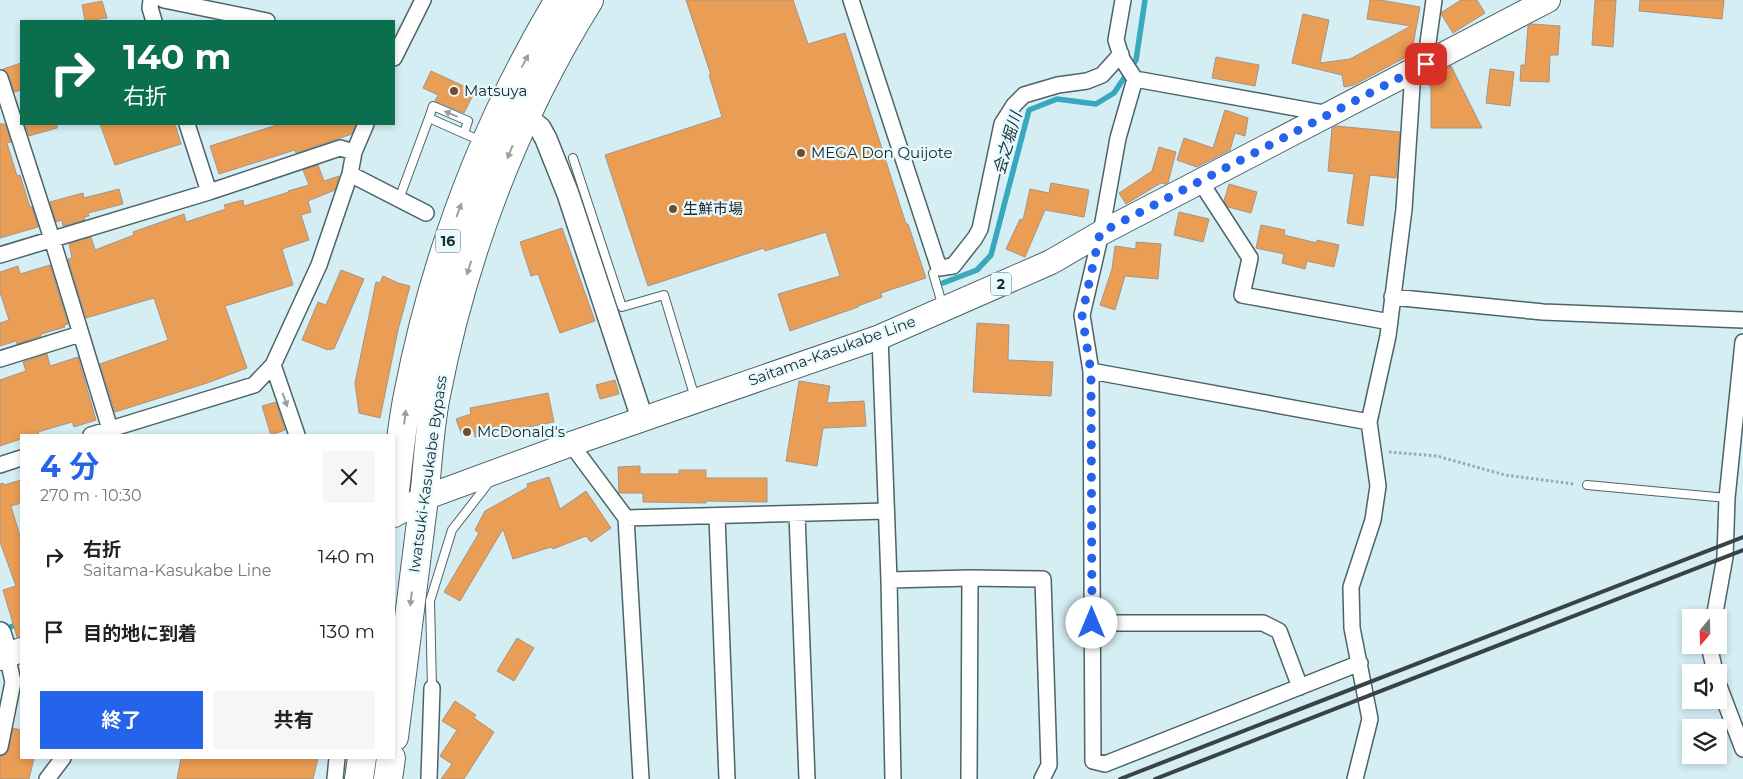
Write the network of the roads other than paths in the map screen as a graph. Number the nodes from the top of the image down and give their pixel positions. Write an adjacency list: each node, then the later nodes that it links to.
1 (151, 0): 10 (street)
2 (164, 0): 11 (street)
3 (423, 0): 12 (street)
4 (559, 0): 22 (highway, Iwatsuki-Kasukabe Bypass / 16, one-way to 4)
5 (589, 0): 18 (highway, Iwatsuki-Kasukabe Bypass / 16)
6 (850, 0): 34 (street)
7 (1123, 0): 13 (street)
8 (1434, 0): 14 (street)
9 (1548, 0): 14 (main road, Saitama-Kasukabe Line / 2)
10 (154, 20)
11 (262, 20)
12 (395, 53)
13 (1123, 59): 16 (street); 34 (street)
14 (1419, 68): 17 (main road, Saitama-Kasukabe Line / 2); 35 (street)
15 (0, 78): 32 (street)
16 (1135, 78): 17 (street); 31 (street)
17 (1330, 114): 26 (main road, Saitama-Kasukabe Line / 2)
18 (525, 116): 27 (street); 57 (highway, Iwatsuki-Kasukabe Bypass / 16, one-way to 57)
19 (429, 118): 22 (lane); 22 (lane, one-way to 19); 29 (lane)
20 (187, 125): 28 (street)
21 (366, 125): 23 (street)
22 (474, 138): 56 (highway, Iwatsuki-Kasukabe Bypass / 16, one-way to 22)
23 (354, 152): 25 (street); 28 (street)
24 (573, 158): 27 (lane)
25 (350, 174): 29 (street); 43 (street)
26 (1200, 182): 31 (main road, Saitama-Kasukabe Line / 2); 38 (street)
27 (576, 191): 45 (lane); 46 (street)
28 (209, 192): 32 (street)
29 (399, 199): 30 (street)
30 (426, 213)
31 (1100, 233): 36 (main road, Saitama-Kasukabe Line / 2); 44 (street)
32 (52, 239): 33 (street); 39 (street)
33 (0, 255)
34 (939, 268): 36 (lane)
35 (1392, 296): 37 (street); 38 (street)
36 (944, 309): 40 (main road, Saitama-Kasukabe Line / 2)
37 (1743, 320)
38 (1390, 322): 47 (street)
39 (80, 334): 42 (street); 48 (street)
40 (880, 337): 45 (main road, Saitama-Kasukabe Line / 2); 59 (street)
41 (1743, 342): 58 (street)
42 (0, 359)
43 (272, 364): 48 (street); 50 (street, one-way to 50)
44 (1091, 372): 47 (street); 67 (street)
45 (694, 394): 46 (main road, Saitama-Kasukabe Line / 2)
46 (642, 418): 51 (main road, Saitama-Kasukabe Line / 2)
47 (1369, 422): 69 (street)
48 (110, 429): 49 (street)
49 (94, 434)
50 (297, 434)
51 (571, 444): 54 (main road, Saitama-Kasukabe Line / 2); 63 (street)
52 (20, 458): 53 (street)
53 (0, 464)
54 (499, 471): 57 (main road, Saitama-Kasukabe Line / 2); 71 (lane)
55 (1587, 485): 58 (lane)
56 (395, 492)
57 (424, 498): 60 (main road, Saitama-Kasukabe Line / 2); 73 (highway, Iwatsuki-Kasukabe Bypass / 16, one-way to 73)
58 (1727, 498): 66 (street)
59 (886, 511): 61 (street); 65 (street)
60 (395, 514)
61 (797, 514): 62 (street); 87 (street)
62 (717, 516): 63 (street); 86 (street)
63 (626, 518): 85 (street)
64 (970, 578): 65 (street); 89 (street); 90 (street)
65 (889, 580): 88 (street)
66 (1716, 609)
67 (1092, 623): 70 (street); 70 (street)
68 (6, 647): 74 (street)
69 (1360, 664): 70 (street); 91 (street)
70 (1300, 687)
71 (432, 688): 84 (street)
72 (1727, 707): 75 (street)
73 (395, 729)
74 (0, 746)
75 (1743, 749)
76 (62, 759): 80 (street)
77 (337, 759): 81 (street)
78 (362, 759): 82 (highway)
79 (391, 759): 83 (highway)
80 (47, 779)
81 (335, 779)
82 (359, 779)
83 (388, 779)
84 (429, 779)
85 (641, 779)
86 (727, 779)
87 (808, 779)
88 (893, 779)
89 (969, 779)
90 (1042, 779)
91 (1355, 779)

